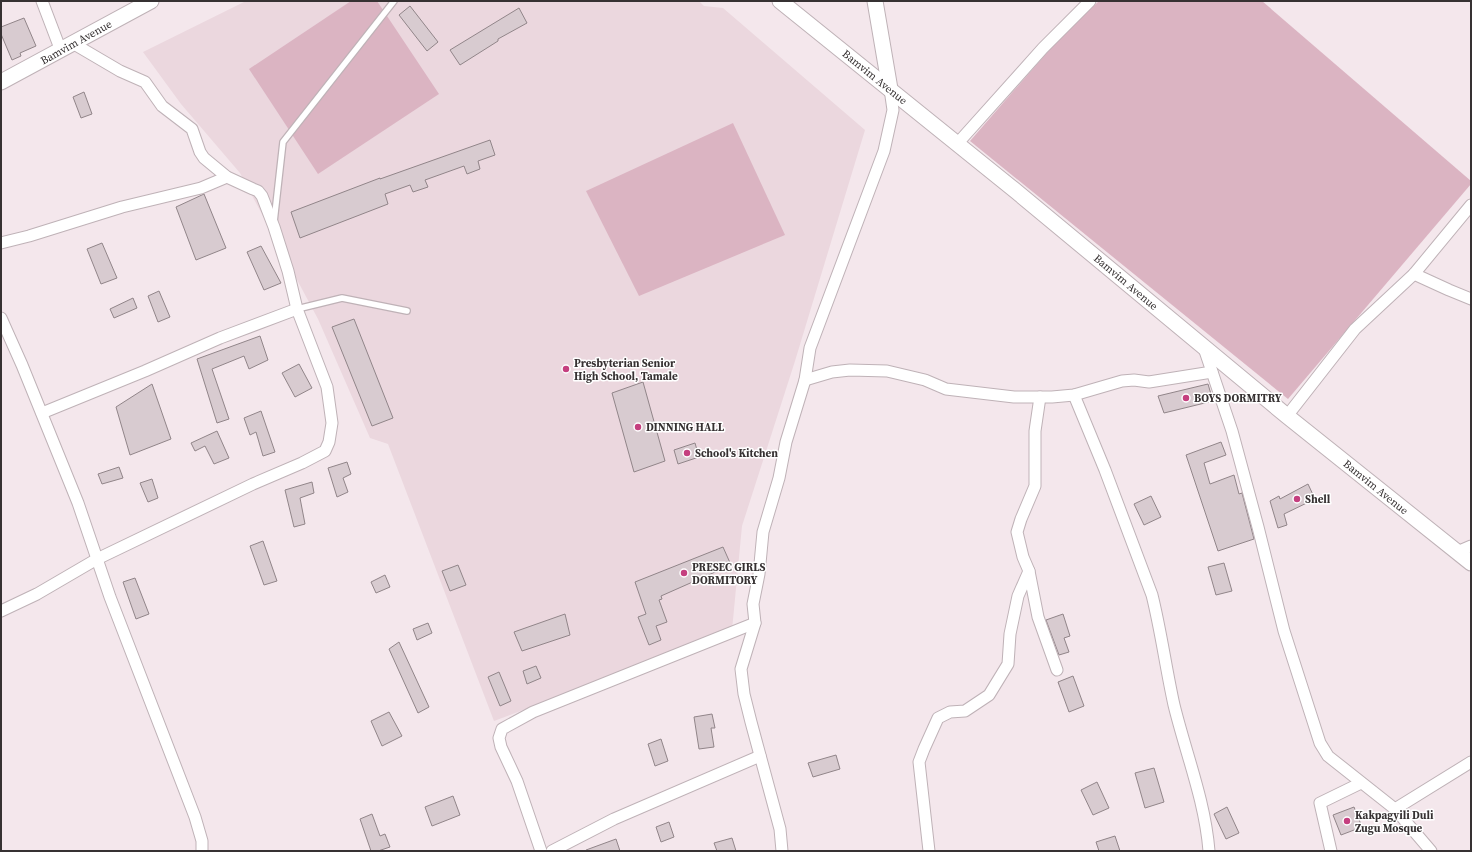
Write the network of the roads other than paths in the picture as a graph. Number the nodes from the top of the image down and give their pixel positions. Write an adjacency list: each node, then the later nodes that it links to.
1 (42, 1): 7 (street)
2 (151, 1): 7 (street, Bamvim Avenue)
3 (394, 1): 13 (lane)
4 (780, 1): 9 (street, Bamvim Avenue)
5 (875, 1): 9 (street)
6 (1090, 1): 10 (street)
7 (67, 47): 8 (street, Bamvim Avenue); 11 (street)
8 (1, 82)
9 (890, 90): 10 (street, Bamvim Avenue); 22 (street)
10 (957, 144): 20 (street, Bamvim Avenue)
11 (227, 177): 13 (street); 14 (street)
12 (1471, 205): 15 (street)
13 (274, 227): 17 (street)
14 (1, 243)
15 (1414, 274): 16 (street); 26 (street)
16 (1471, 299)
17 (297, 309): 18 (lane); 25 (street); 29 (street)
18 (407, 312)
19 (1, 318): 25 (street)
20 (1204, 347): 21 (street); 26 (street, Bamvim Avenue)
21 (1212, 372): 23 (street); 37 (street)
22 (805, 380): 24 (street); 33 (street)
23 (1074, 395): 24 (street); 44 (street)
24 (1040, 398): 31 (street)
25 (42, 413): 29 (street)
26 (1287, 416): 28 (street, Bamvim Avenue)
27 (1471, 546): 28 (street)
28 (1457, 552): 30 (street, Bamvim Avenue)
29 (97, 559): 32 (street); 39 (street)
30 (1471, 563)
31 (1029, 571): 34 (street); 43 (street)
32 (1, 611)
33 (754, 623): 35 (street); 40 (street)
34 (1057, 670)
35 (760, 756): 41 (street); 42 (street)
36 (1471, 762): 38 (street)
37 (1361, 783): 38 (street); 45 (street)
38 (1395, 809): 46 (street)
39 (202, 851)
40 (541, 851)
41 (552, 851)
42 (782, 851)
43 (929, 851)
44 (1209, 851)
45 (1331, 851)
46 (1431, 851)

